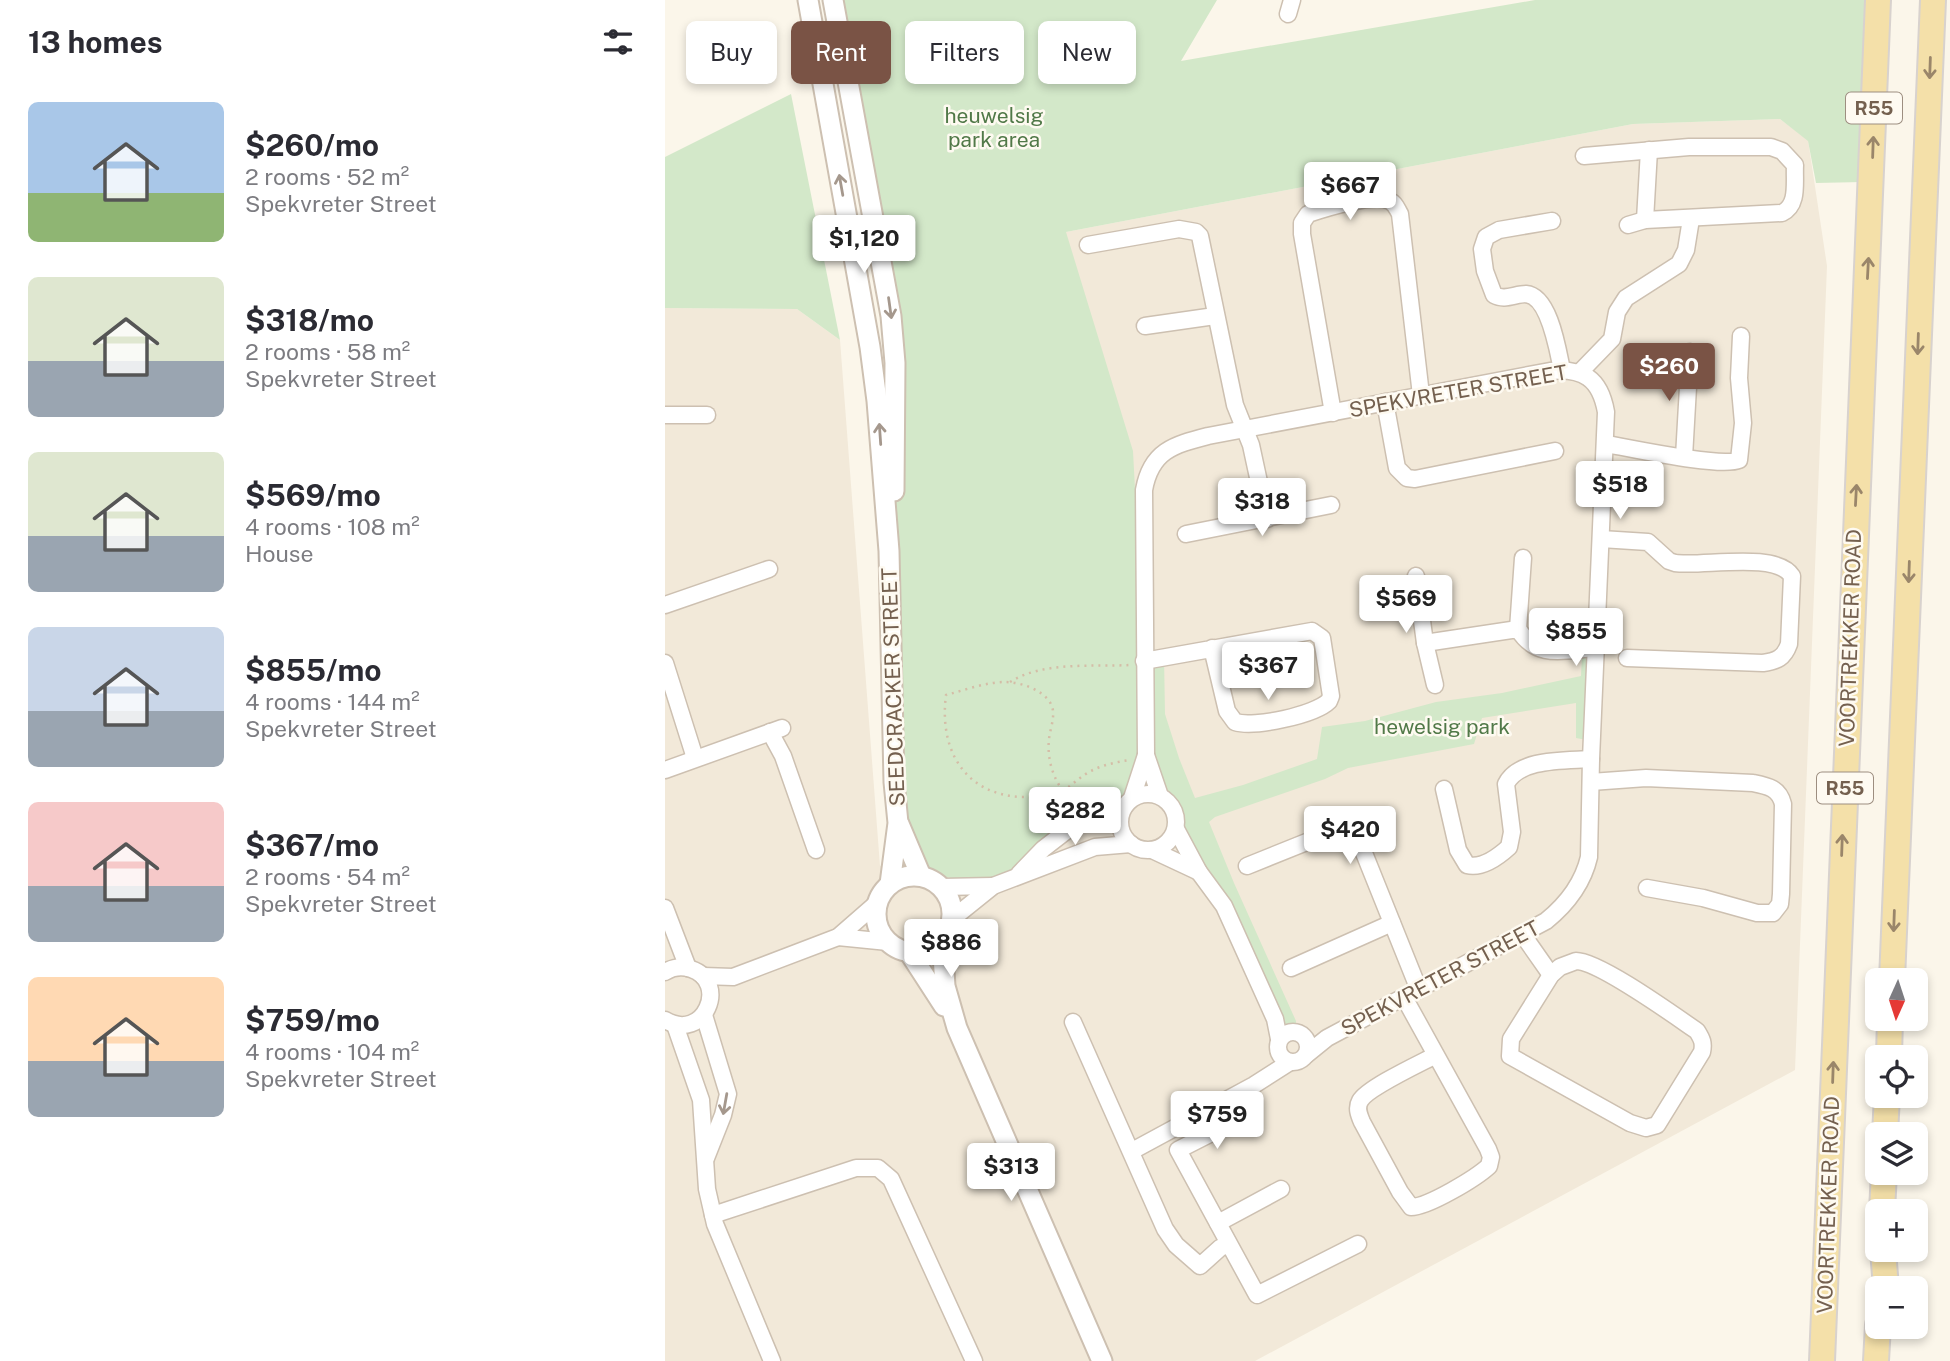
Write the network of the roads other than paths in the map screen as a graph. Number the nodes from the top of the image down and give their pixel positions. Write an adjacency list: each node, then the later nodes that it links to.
1 (808, 0): 31 (street, SEEDCRACKER STREET, one-way to 1)
2 (833, 0): 31 (street, SEEDCRACKER STREET, one-way to 31)
3 (1878, 0): 105 (main road, VOORTREKKER ROAD / R55, one-way to 3)
4 (1933, 0): 77 (main road, R55, one-way to 77)
5 (1649, 150): 6 (street); 7 (street); 8 (street)
6 (1584, 156)
7 (1691, 219): 8 (street); 17 (street)
8 (1645, 220): 10 (street)
9 (1552, 221): 16 (street)
10 (1628, 225)
11 (1089, 245): 12 (street)
12 (1215, 316): 13 (street); 23 (street)
13 (1145, 326)
14 (1741, 336): 26 (street)
15 (1690, 352): 26 (street)
16 (1562, 370): 17 (street, SPEKVRETER STREET); 18 (street, SPEKVRETER STREET)
17 (1581, 371): 24 (street, SPEKVRETER STREET)
18 (1421, 395): 19 (street, SPEKVRETER STREET); 20 (street)
19 (1385, 402): 20 (street, SPEKVRETER STREET); 25 (street)
20 (1333, 412): 23 (street, SPEKVRETER STREET)
21 (665, 415): 22 (street)
22 (707, 415)
23 (1246, 430): 28 (street); 42 (street, SPEKVRETER STREET)
24 (1606, 444): 26 (street); 30 (street, SPEKVRETER STREET)
25 (1555, 451)
26 (1684, 457)
27 (1331, 505): 28 (street)
28 (1267, 519): 29 (street)
29 (1186, 534)
30 (1601, 539): 39 (street, SPEKVRETER STREET); 40 (street)
31 (889, 551): 52 (street, SEEDCRACKER STREET)
32 (1523, 558): 36 (street)
33 (769, 569): 35 (street)
34 (1416, 576): 37 (street)
35 (665, 605)
36 (1518, 629): 37 (street); 39 (street)
37 (1425, 643): 43 (street)
38 (1212, 648): 38 (street); 42 (street)
39 (1595, 648): 46 (street, SPEKVRETER STREET)
40 (1627, 658)
41 (665, 663): 45 (street)
42 (1144, 663): 44 (street, SPEKVRETER STREET)
43 (1435, 685)
44 (1146, 755): 50 (street, SPEKVRETER STREET); 51 (street, SPEKVRETER STREET)
45 (695, 758): 47 (street); 56 (street)
46 (1591, 759): 48 (street, SPEKVRETER STREET); 49 (street)
47 (665, 770)
48 (1591, 782): 65 (street); 70 (street, SPEKVRETER STREET)
49 (1444, 789)
50 (1160, 796): 51 (street); 53 (street)
51 (1126, 805): 54 (street); 55 (street); 61 (street)
52 (898, 823): 60 (street, SEEDCRACKER STREET); 62 (street, SEEDCRACKER STREET)
53 (1176, 829): 57 (street); 59 (street)
54 (1131, 844): 55 (street); 57 (street)
55 (1095, 847): 61 (street)
56 (816, 850)
57 (1152, 850): 59 (street)
58 (1247, 866): 69 (street)
59 (1199, 872): 87 (street)
60 (922, 876): 62 (street); 64 (street)
61 (1018, 876): 63 (street)
62 (890, 884): 66 (street)
63 (993, 886): 64 (street); 68 (street)
64 (942, 887): 68 (street)
65 (1647, 888)
66 (877, 904): 71 (street); 73 (street)
67 (667, 917): 75 (street)
68 (952, 919): 72 (street)
69 (1392, 923): 76 (street); 82 (street)
70 (1523, 935): 79 (street); 82 (street, SPEKVRETER STREET)
71 (838, 937): 73 (street); 81 (street)
72 (942, 940): 74 (street); 86 (street)
73 (888, 942): 74 (street)
74 (909, 952): 86 (street)
75 (688, 968): 78 (street); 80 (street)
76 (1291, 968)
77 (1893, 968)
78 (665, 972)
79 (1551, 975): 79 (street)
80 (703, 976): 81 (street); 83 (street)
81 (733, 977): 83 (street)
82 (1412, 994): 88 (street, SPEKVRETER STREET); 89 (street)
83 (706, 1010): 84 (street); 90 (street)
84 (670, 1022): 91 (street)
85 (1073, 1022): 93 (street)
86 (957, 1028): 104 (street)
87 (1284, 1046): 88 (street); 88 (street); 93 (street)
88 (1306, 1047)
89 (1436, 1055): 89 (street)
90 (718, 1066): 91 (street); 94 (street, one-way to 94)
91 (692, 1076): 94 (street)
92 (1239, 1119): 97 (street)
93 (1132, 1151): 98 (street)
94 (705, 1160): 96 (street)
95 (1281, 1189): 97 (street)
96 (713, 1216): 102 (street); 103 (street)
97 (1218, 1223): 98 (street)
98 (1229, 1244): 99 (street)
99 (1358, 1244)
100 (1877, 1339): 106 (main road)
101 (1888, 1339): 107 (main road)
102 (772, 1361)
103 (974, 1361)
104 (1101, 1361)
105 (1822, 1361)
106 (1876, 1361)
107 (1889, 1361)

